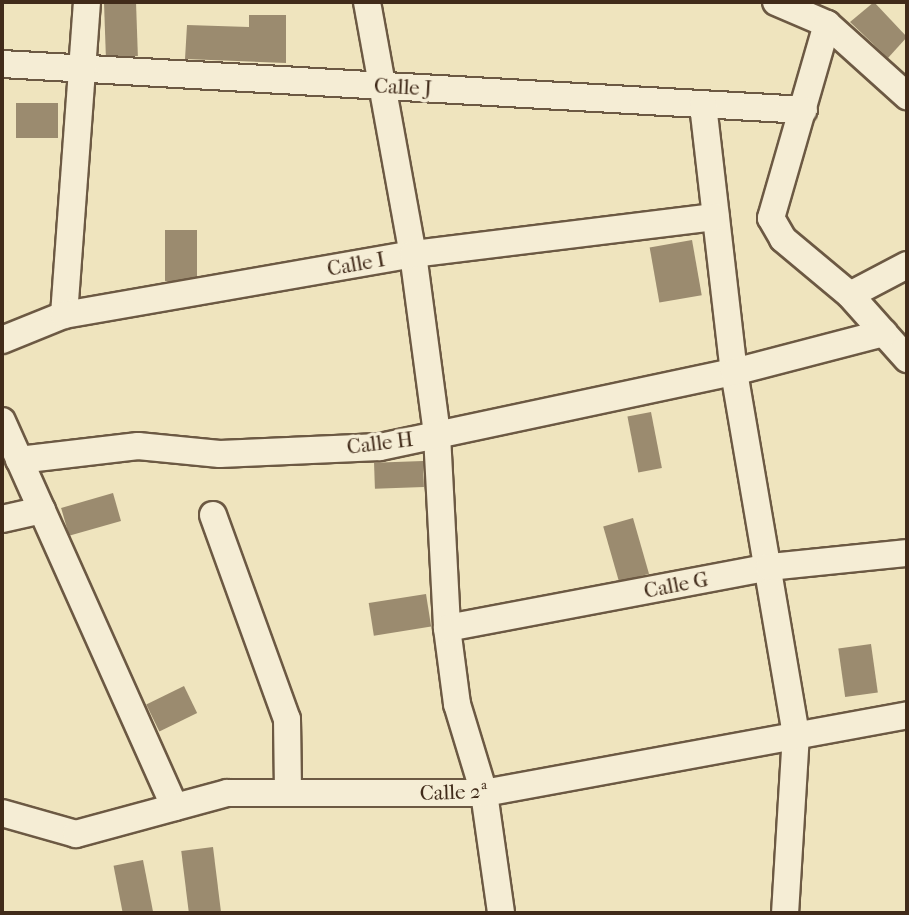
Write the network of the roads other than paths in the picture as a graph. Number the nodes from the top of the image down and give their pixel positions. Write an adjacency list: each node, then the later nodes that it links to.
1 (87, 2): 6 (street)
2 (367, 2): 7 (street)
3 (776, 2): 4 (street)
4 (827, 24): 8 (street); 10 (street)
5 (2, 64): 6 (street, Calle J)
6 (85, 67): 7 (street, Calle J); 15 (street)
7 (383, 86): 9 (street, Calle J); 12 (street)
8 (907, 96)
9 (703, 104): 10 (street, Calle J); 11 (street)
10 (804, 110): 14 (street)
11 (716, 217): 12 (street, Calle I); 19 (street)
12 (413, 254): 15 (street, Calle I); 21 (street)
13 (907, 265): 14 (street)
14 (850, 295): 16 (street)
15 (64, 316): 17 (street, Calle I)
16 (884, 333): 18 (street); 19 (street, Calle H)
17 (2, 340)
18 (907, 359)
19 (734, 372): 21 (street, Calle H); 27 (street)
20 (2, 421): 22 (street)
21 (437, 435): 22 (street, Calle H); 28 (street)
22 (19, 460): 23 (street)
23 (42, 510): 25 (street); 33 (street)
24 (214, 515): 31 (street)
25 (2, 519)
26 (907, 553): 27 (street, Calle G)
27 (769, 567): 28 (street, Calle G); 30 (street)
28 (447, 628): 32 (street)
29 (907, 715): 30 (street, Calle 2ª)
30 (796, 734): 32 (street, Calle 2ª); 36 (street)
31 (288, 793): 32 (street, Calle 2ª); 33 (street, Calle 2ª)
32 (484, 793): 35 (street)
33 (174, 807): 34 (street, Calle 2ª)
34 (2, 813)
35 (501, 913)
36 (785, 913)

